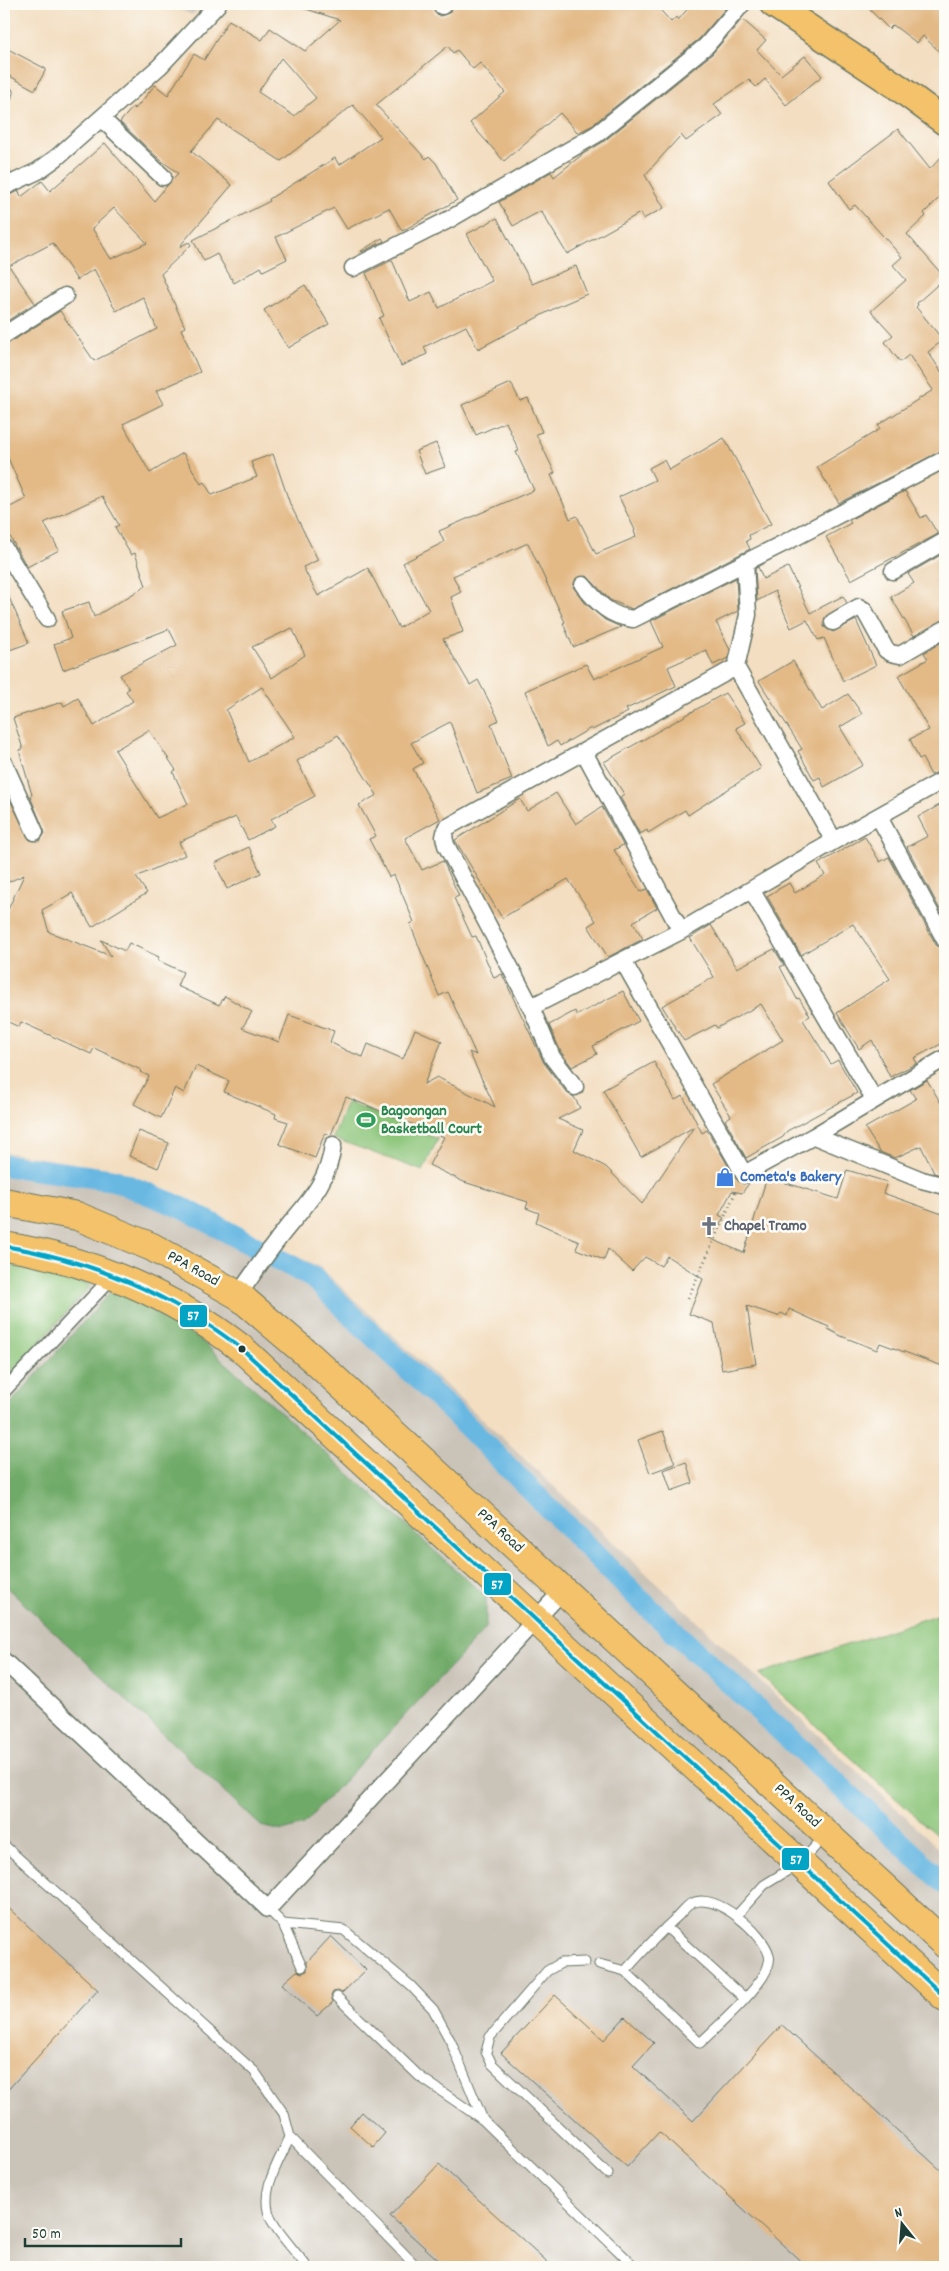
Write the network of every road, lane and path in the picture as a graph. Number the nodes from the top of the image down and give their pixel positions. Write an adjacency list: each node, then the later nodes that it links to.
1 (218, 4): 6 (street)
2 (742, 4): 10 (street)
3 (773, 4): 7 (main road)
4 (8, 92): 5 (lane)
5 (4, 106)
6 (101, 118): 8 (street); 9 (street)
7 (945, 122)
8 (162, 177)
9 (4, 187)
10 (353, 268)
11 (65, 296): 12 (street)
12 (4, 335)
13 (945, 459): 16 (street)
14 (945, 541): 17 (street)
15 (4, 548): 19 (street)
16 (745, 562): 18 (street); 22 (street)
17 (893, 570)
18 (583, 585)
19 (47, 619)
20 (833, 622): 21 (street)
21 (945, 629)
22 (736, 667): 23 (street); 28 (street)
23 (584, 752): 30 (street); 33 (street)
24 (4, 763): 27 (street)
25 (945, 779): 26 (street)
26 (879, 817): 28 (street); 31 (street)
27 (35, 832)
28 (834, 841): 29 (street)
29 (752, 891): 30 (street); 36 (street)
30 (681, 931): 32 (street)
31 (945, 940)
32 (623, 961): 33 (street); 39 (street)
33 (531, 1007): 35 (street)
34 (945, 1058): 36 (street)
35 (576, 1087)
36 (874, 1099): 37 (street)
37 (814, 1136): 39 (street); 40 (street)
38 (333, 1145): 44 (street)
39 (744, 1174): 45 (path)
40 (945, 1186)
41 (4, 1202): 44 (highway, PPA Road)
42 (4, 1246): 43 (highway)
43 (114, 1276): 46 (street); 48 (highway)
44 (238, 1295): 47 (highway, PPA Road)
45 (688, 1298)
46 (4, 1391)
47 (564, 1589): 48 (street); 50 (highway, PPA Road)
48 (537, 1619): 52 (highway); 53 (street)
49 (4, 1661): 53 (street)
50 (827, 1834): 52 (lane); 57 (highway, PPA Road)
51 (4, 1845): 66 (lane)
52 (800, 1863): 54 (lane); 62 (highway)
53 (268, 1908): 55 (lane)
54 (737, 1915): 56 (lane); 64 (lane)
55 (283, 1924): 60 (lane); 65 (lane)
56 (666, 1927): 61 (lane); 64 (lane)
57 (945, 1944)
58 (585, 1962): 67 (lane)
59 (599, 1964): 61 (lane)
60 (302, 1966)
61 (625, 1971): 64 (lane)
62 (945, 1997)
63 (337, 1998): 65 (lane)
64 (745, 1999)
65 (483, 2120): 70 (lane)
66 (290, 2137): 68 (lane); 69 (lane)
67 (608, 2174)
68 (307, 2267)
69 (417, 2267)
70 (635, 2267)

